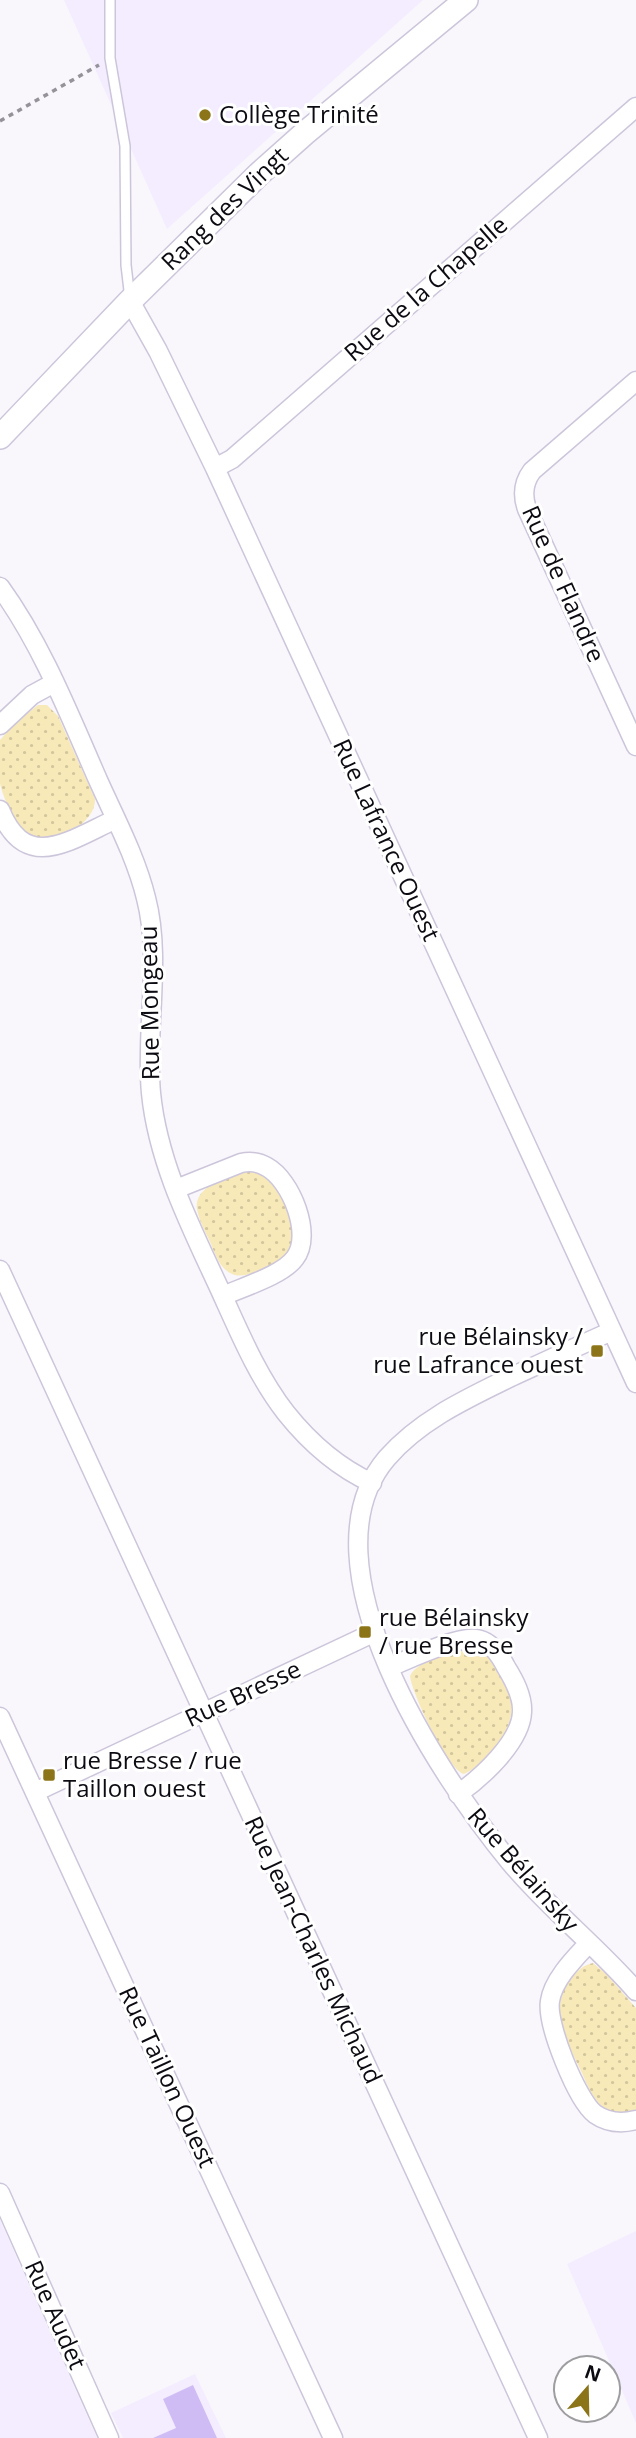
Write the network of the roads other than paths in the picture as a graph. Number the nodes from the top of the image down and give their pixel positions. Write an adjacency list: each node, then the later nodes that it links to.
1 (110, 0): 4 (lane)
2 (466, 0): 4 (street, Rang des Vingt)
3 (636, 107): 7 (street, Rue de la Chapelle)
4 (130, 301): 6 (street, Rang des Vingt); 7 (street, Rue Lafrance Ouest)
5 (635, 384): 11 (street, Rue de Flandre)
6 (0, 437)
7 (215, 468): 17 (street, Rue Lafrance Ouest)
8 (0, 587): 9 (street, Rue Mongeau)
9 (54, 683): 10 (street); 13 (street, Rue Mongeau)
10 (0, 725)
11 (636, 746)
12 (0, 810): 13 (street)
13 (116, 819): 14 (street, Rue Mongeau)
14 (176, 1189): 16 (street, Rue Mongeau); 16 (street)
15 (0, 1270): 22 (street, Rue Jean-Charles Michaud)
16 (223, 1296): 19 (street, Rue Mongeau)
17 (612, 1331): 18 (street, Rue Lafrance Ouest); 19 (street, Rue Bélainsky)
18 (636, 1383)
19 (372, 1483): 20 (street, Rue Bélainsky)
20 (375, 1632): 21 (street, Rue Bélainsky); 22 (street, Rue Bresse)
21 (390, 1667): 25 (street, Rue Bélainsky); 25 (street, Rue Bélainsky)
22 (203, 1713): 24 (street, Rue Bresse); 32 (street, Rue Jean-Charles Michaud)
23 (0, 1717): 24 (street, Rue Taillon Ouest)
24 (35, 1791): 31 (street, Rue Taillon Ouest)
25 (458, 1794): 26 (street, Rue Bélainsky)
26 (589, 1944): 27 (street, Rue Bélainsky); 28 (street, Rue Bélainsky)
27 (636, 1992)
28 (636, 2120)
29 (0, 2193): 30 (street, Rue Audet)
30 (109, 2438)
31 (333, 2438)
32 (538, 2438)

